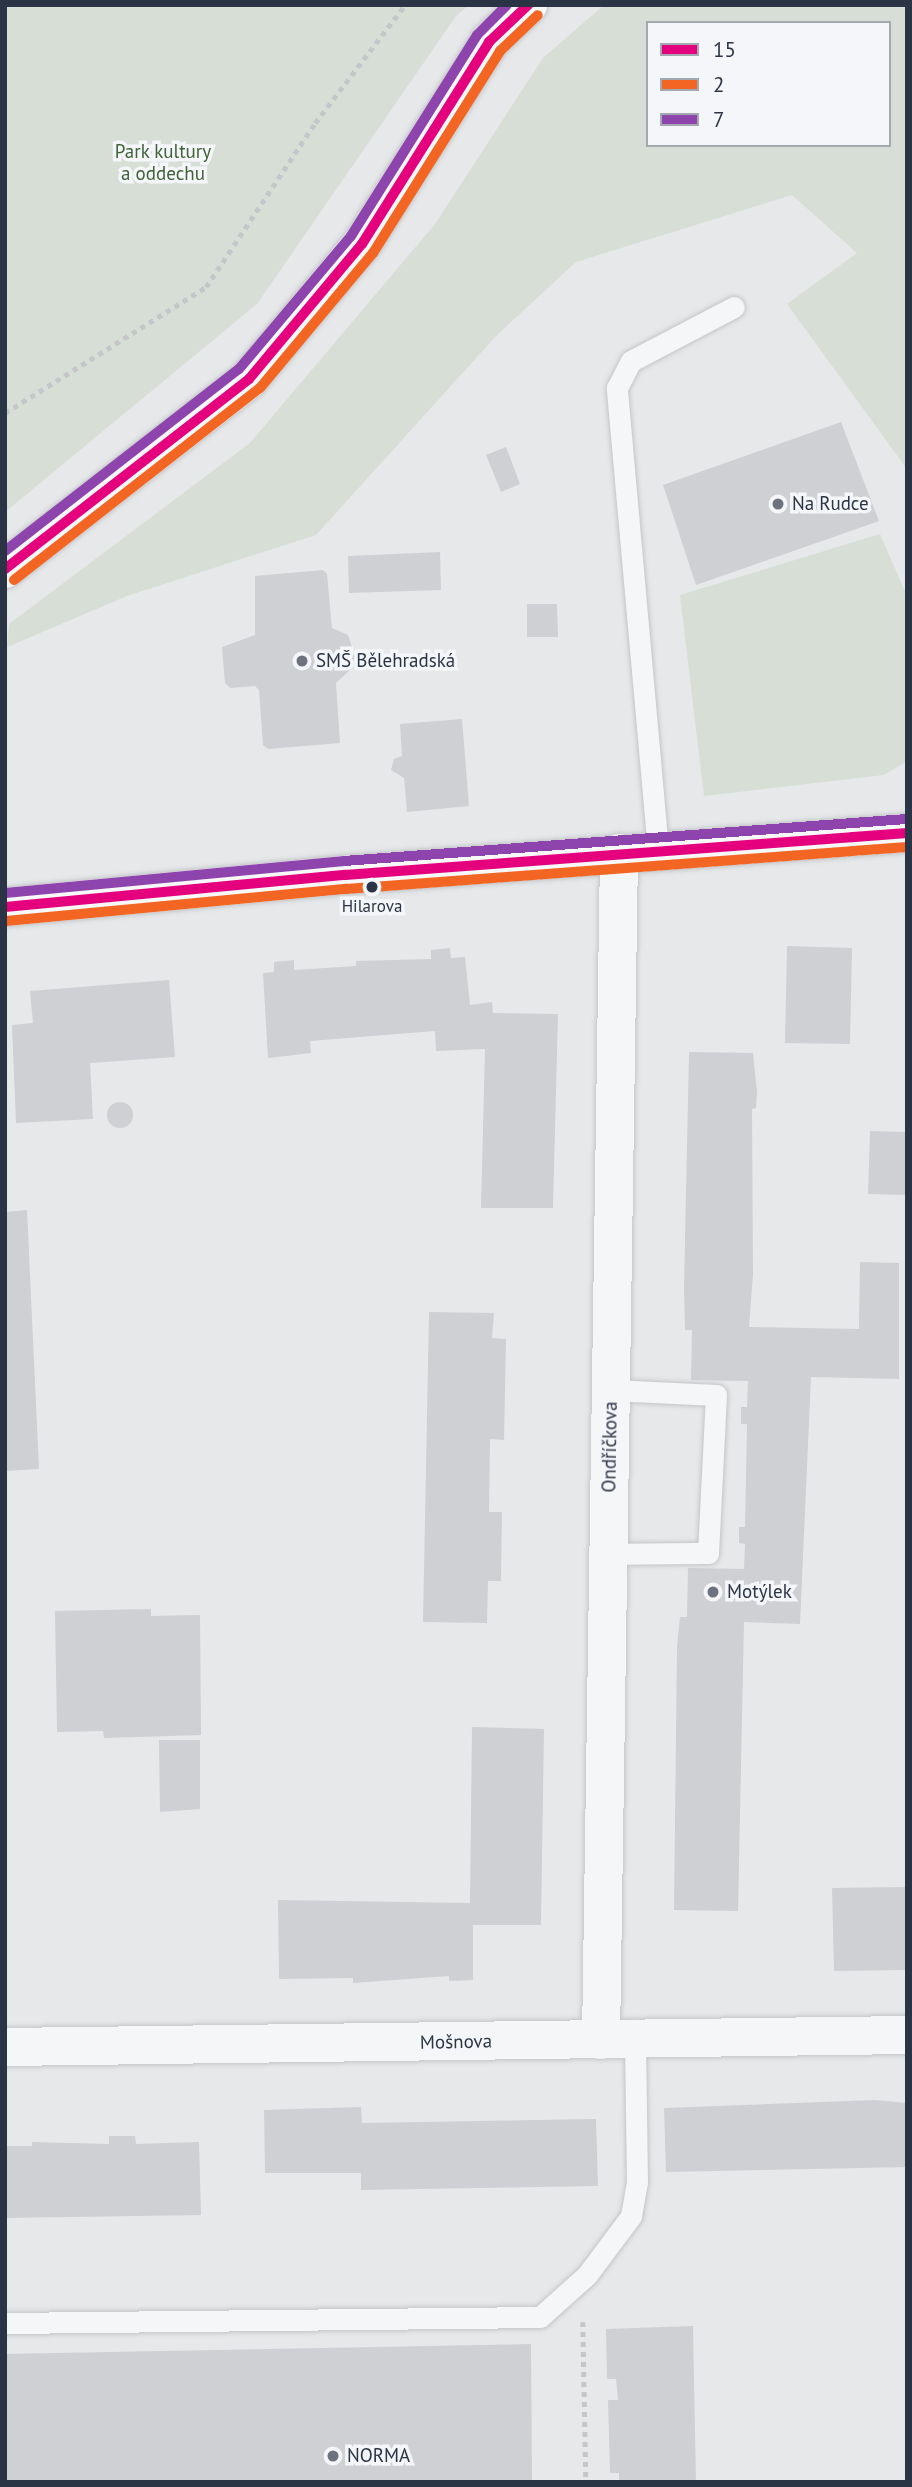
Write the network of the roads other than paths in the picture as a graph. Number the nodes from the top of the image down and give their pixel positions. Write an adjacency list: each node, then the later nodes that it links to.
1 (528, 5): 3 (street)
2 (734, 307): 5 (lane)
3 (5, 569)
4 (907, 832): 5 (street)
5 (658, 850): 6 (street)
6 (619, 853): 7 (street); 8 (street, Ondříčkova)
7 (5, 907)
8 (611, 1390): 9 (street, Ondříčkova); 9 (lane)
9 (608, 1554): 11 (street, Ondříčkova)
10 (907, 2035): 11 (street, Mošnova)
11 (618, 2040): 12 (street, Mošnova); 13 (lane)
12 (5, 2047)
13 (5, 2323)

